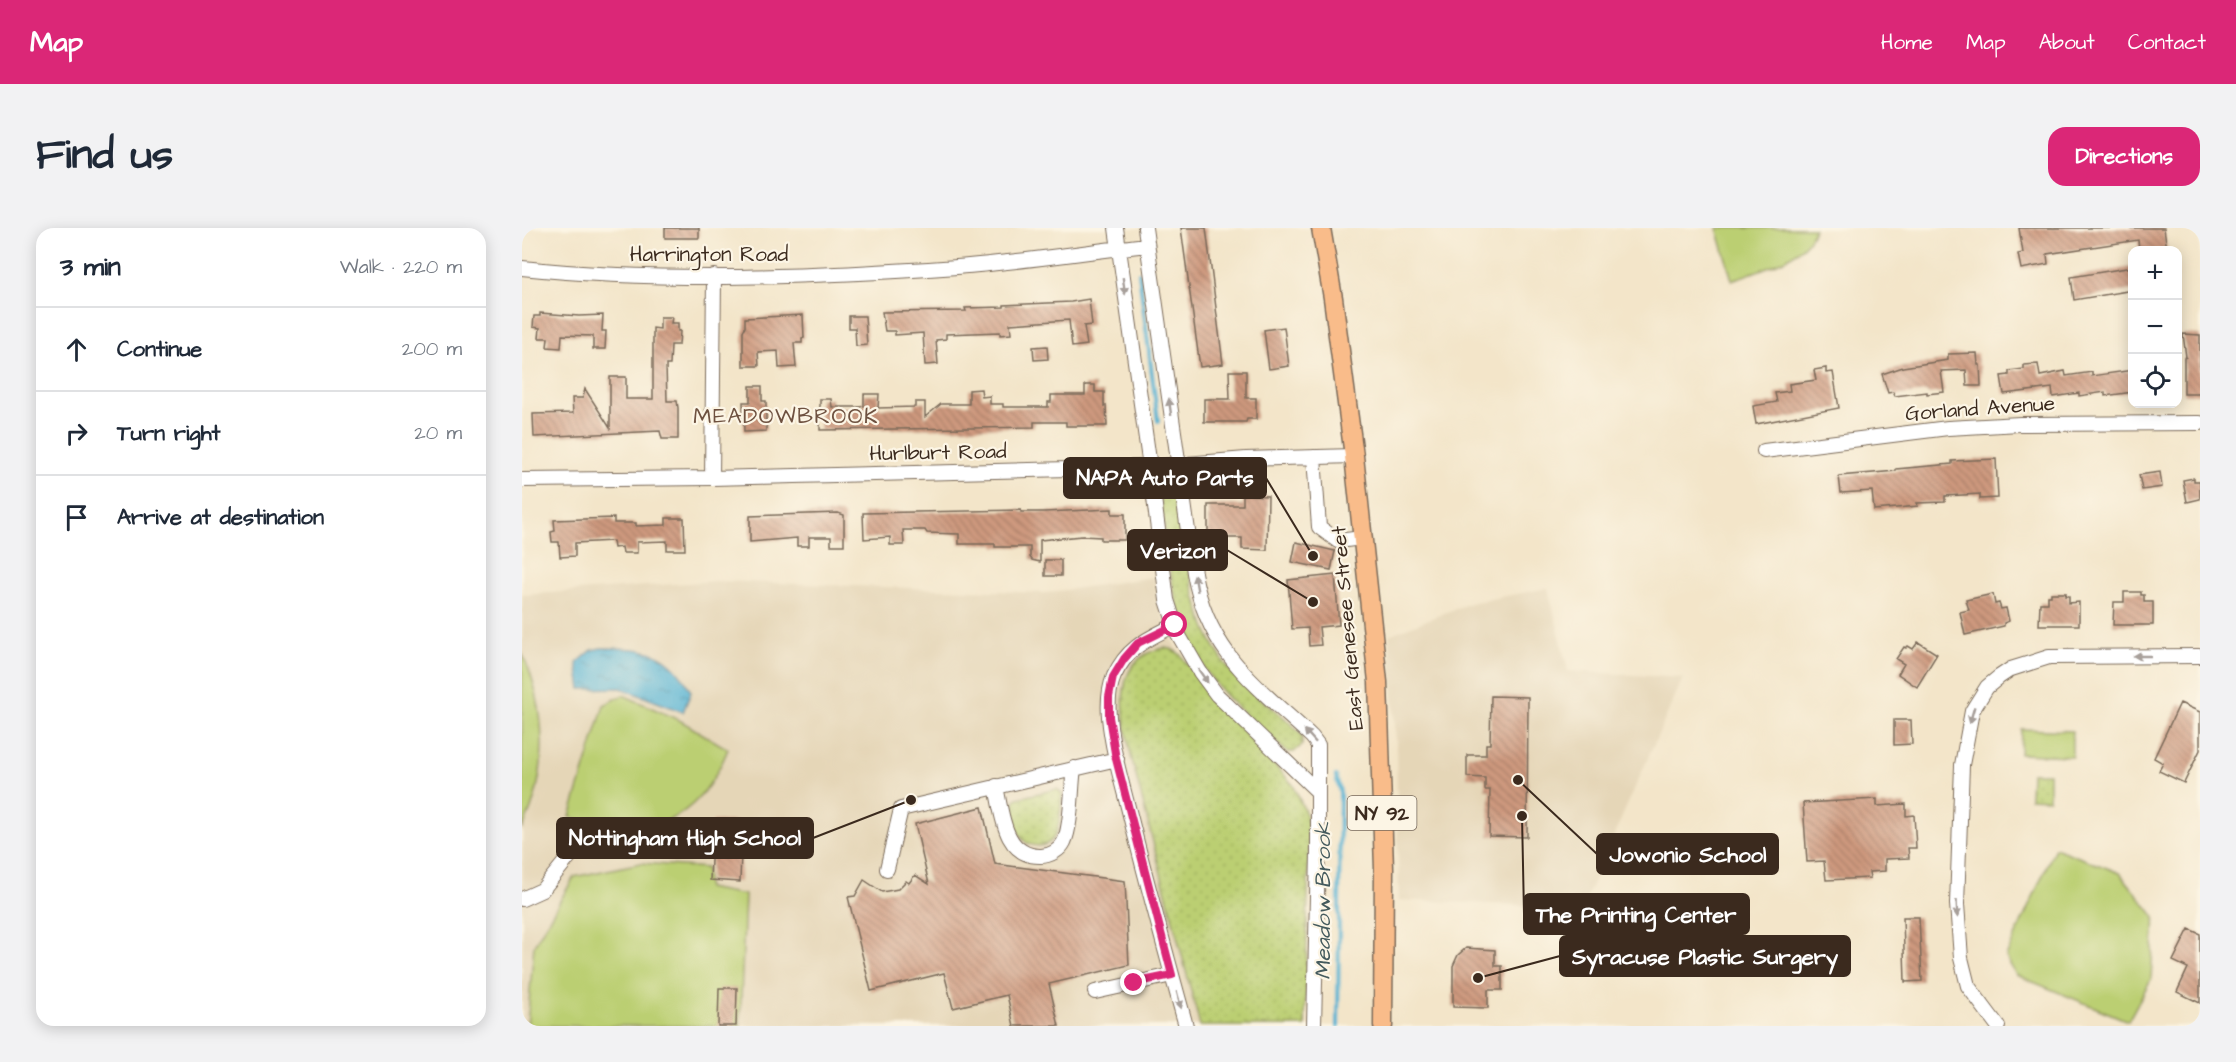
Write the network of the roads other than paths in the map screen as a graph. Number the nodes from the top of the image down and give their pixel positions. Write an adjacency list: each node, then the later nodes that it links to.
1 (1116, 228): 5 (street)
2 (1145, 228): 4 (street)
3 (1321, 228): 10 (main road, East Genesee Street / NY 92)
4 (1147, 245): 5 (street, Harrington Road); 12 (street, one-way to 4)
5 (1119, 248): 7 (street, Harrington Road); 13 (street, one-way to 13)
6 (522, 268): 7 (street, Harrington Road)
7 (714, 276): 14 (street)
8 (2200, 423): 9 (street, Gorland Avenue)
9 (1764, 451)
10 (1354, 456): 11 (street, Hurlburt Road); 16 (main road, East Genesee Street / NY 92)
11 (1314, 457): 12 (street, Hurlburt Road); 16 (street)
12 (1179, 464): 13 (street, Hurlburt Road); 22 (street, one-way to 12)
13 (1150, 467): 14 (street, Hurlburt Road); 17 (street)
14 (712, 478): 15 (street, Hurlburt Road)
15 (522, 480)
16 (1362, 538): 30 (main road, East Genesee Street / NY 92)
17 (1175, 625): 19 (street); 22 (street, one-way to 22)
18 (2200, 656): 31 (street, one-way to 31)
19 (1116, 759): 20 (street); 26 (street)
20 (1074, 768): 21 (street); 21 (street)
21 (996, 786): 24 (street)
22 (1317, 791): 29 (street)
23 (700, 846): 25 (street)
24 (887, 869)
25 (522, 899)
26 (1172, 975): 27 (street); 28 (street, one-way to 28)
27 (1095, 992)
28 (1186, 1026)
29 (1314, 1026)
30 (1383, 1026)
31 (1998, 1026)

